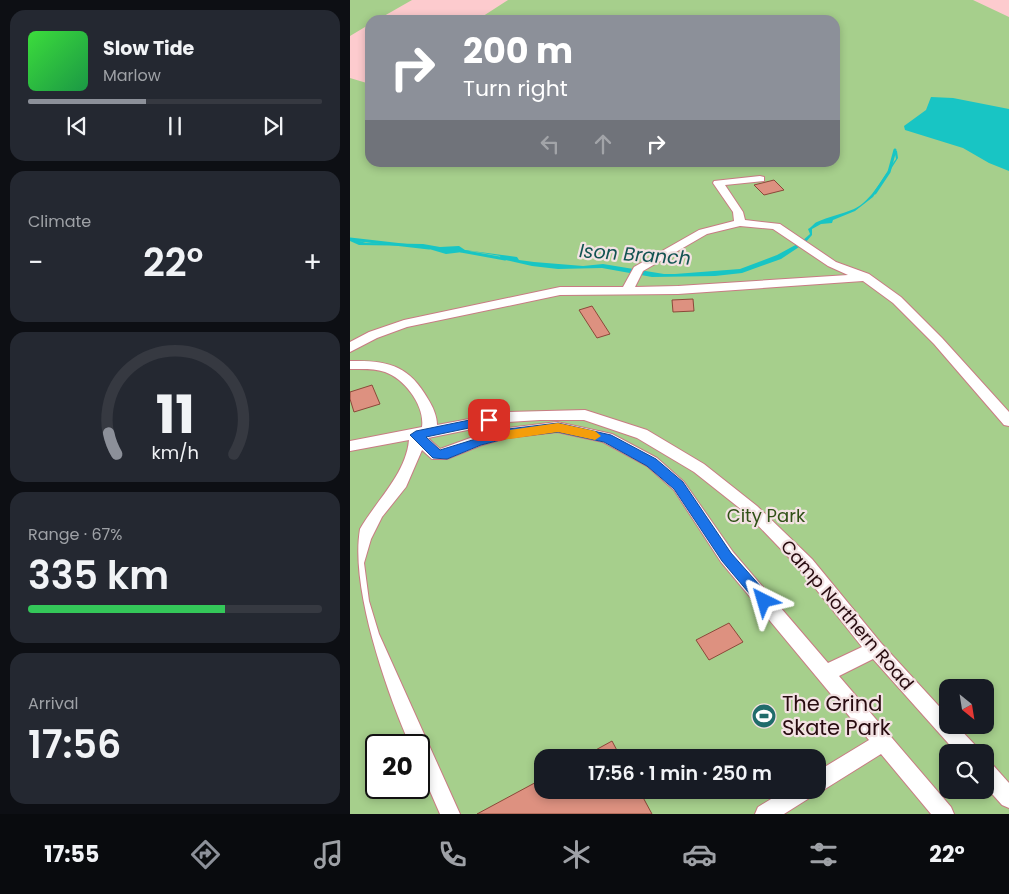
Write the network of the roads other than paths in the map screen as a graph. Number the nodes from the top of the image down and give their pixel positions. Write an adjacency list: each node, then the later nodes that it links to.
1 (760, 179): 2 (street)
2 (740, 223): 3 (street); 4 (street)
3 (864, 277): 4 (street); 7 (street)
4 (630, 285): 5 (street)
5 (350, 348)
6 (350, 365): 8 (street)
7 (1009, 421)
8 (423, 434): 9 (street, Camp Northern Road); 10 (street, Camp Northern Road); 11 (street); 18 (street)
9 (350, 446)
10 (875, 649): 11 (street); 13 (street, Camp Northern Road)
11 (826, 673): 12 (street)
12 (882, 742): 14 (street); 20 (street)
13 (961, 744)
14 (826, 777)
15 (994, 782): 16 (street)
16 (1009, 798)
17 (789, 799): 19 (street)
18 (450, 814)
19 (765, 814)
20 (944, 814)

